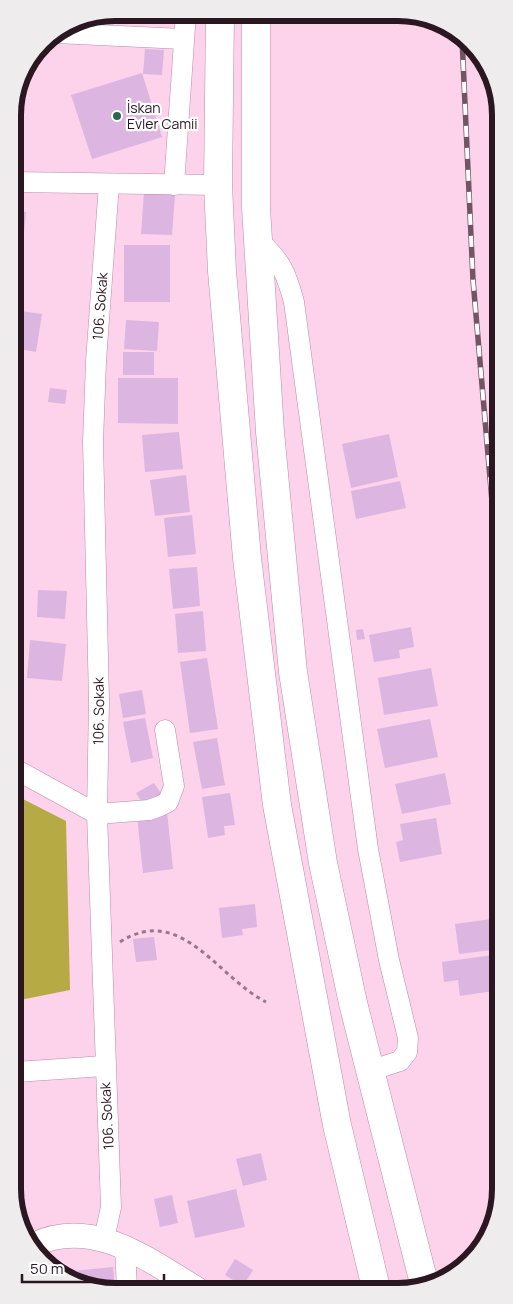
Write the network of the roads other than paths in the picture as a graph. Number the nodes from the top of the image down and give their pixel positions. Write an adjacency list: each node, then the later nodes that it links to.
1 (185, 21): 5 (street)
2 (220, 21): 9 (highway)
3 (256, 21): 10 (highway)
4 (69, 34): 5 (street)
5 (183, 39): 8 (street)
6 (21, 182): 7 (street)
7 (109, 184): 8 (street); 13 (street, 106. Sokak)
8 (174, 185): 9 (street)
9 (218, 185): 22 (highway)
10 (258, 240): 15 (highway); 15 (street)
11 (165, 730): 13 (street)
12 (21, 773): 13 (street)
13 (96, 814): 14 (street, 106. Sokak)
14 (104, 1066): 16 (street); 17 (street, 106. Sokak)
15 (368, 1070): 19 (highway)
16 (21, 1072)
17 (114, 1242): 18 (street); 20 (street, 106. Sokak); 21 (street)
18 (39, 1244)
19 (423, 1280)
20 (125, 1283)
21 (186, 1283)
22 (375, 1283)

